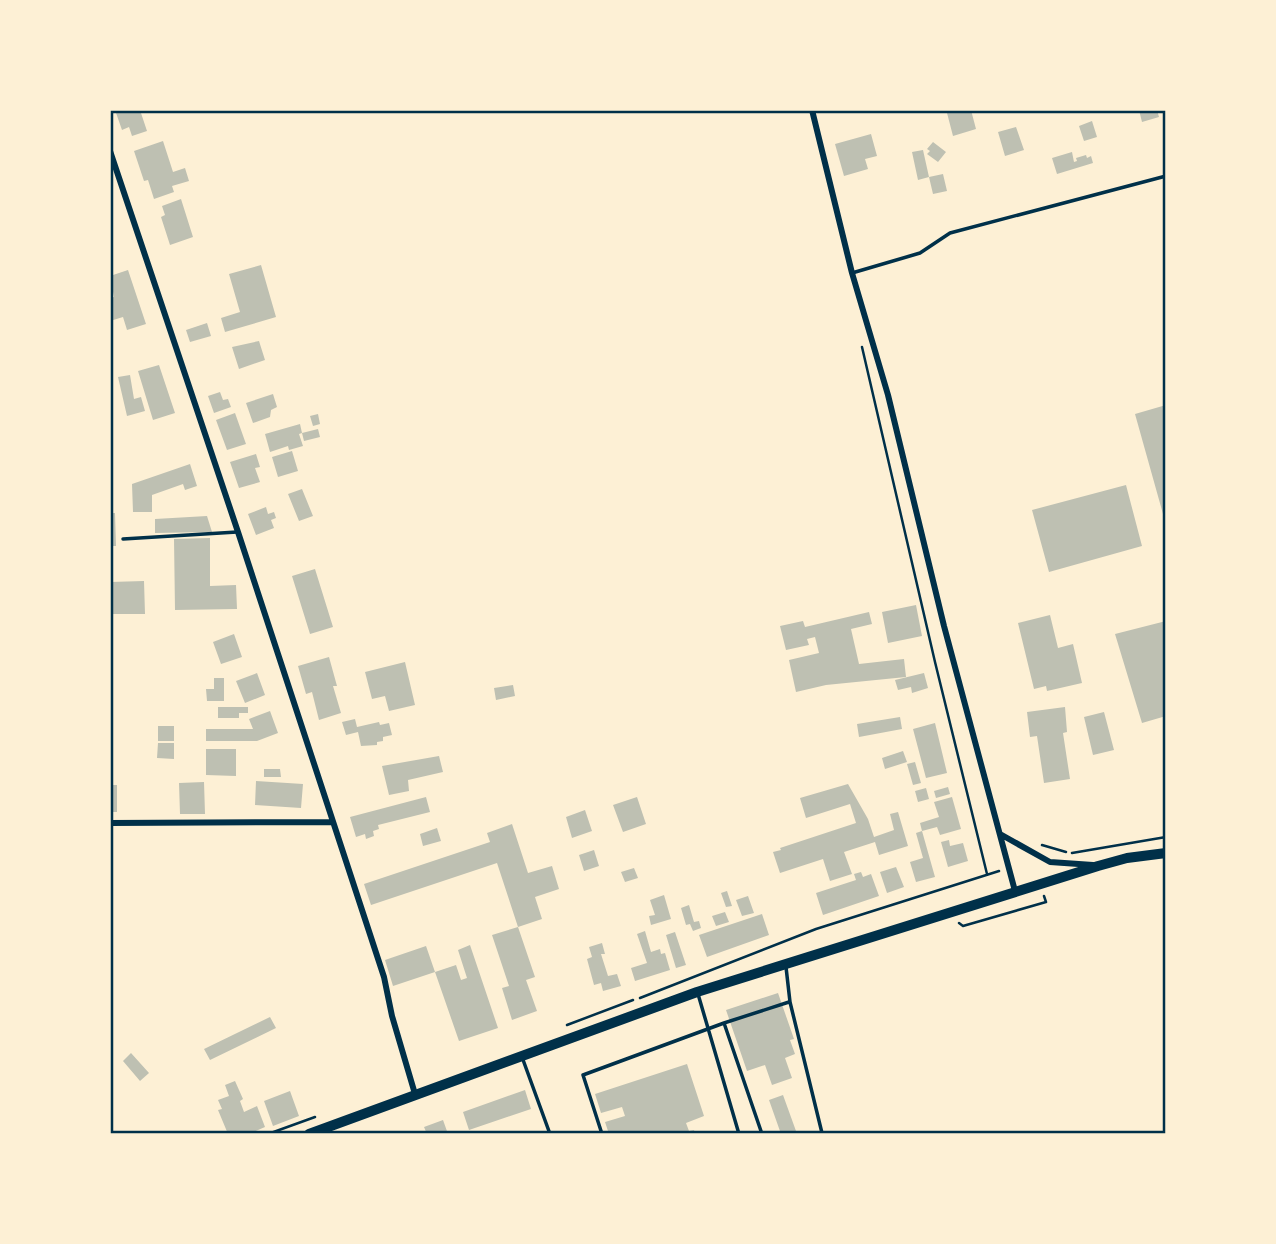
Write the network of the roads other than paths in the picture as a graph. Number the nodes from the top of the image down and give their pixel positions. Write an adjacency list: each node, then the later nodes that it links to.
1 (812, 110): 4 (street)
2 (110, 151): 5 (street)
3 (1166, 176): 4 (lane)
4 (852, 272): 9 (street)
5 (238, 532): 6 (lane); 7 (street)
6 (124, 539)
7 (333, 822): 8 (street); 19 (street)
8 (110, 823)
9 (1000, 834): 11 (street); 12 (street)
10 (1166, 853): 11 (main road)
11 (1098, 866): 12 (main road)
12 (1015, 891): 13 (main road)
13 (786, 964): 14 (main road); 15 (lane)
14 (697, 992): 17 (lane); 18 (main road)
15 (790, 1002): 16 (lane); 25 (lane)
16 (724, 1023): 17 (lane); 24 (lane)
17 (709, 1028): 22 (lane); 23 (lane)
18 (521, 1055): 19 (main road); 21 (lane)
19 (415, 1094): 20 (main road)
20 (309, 1134)
21 (550, 1134)
22 (602, 1134)
23 (739, 1134)
24 (762, 1134)
25 (819, 1134)

